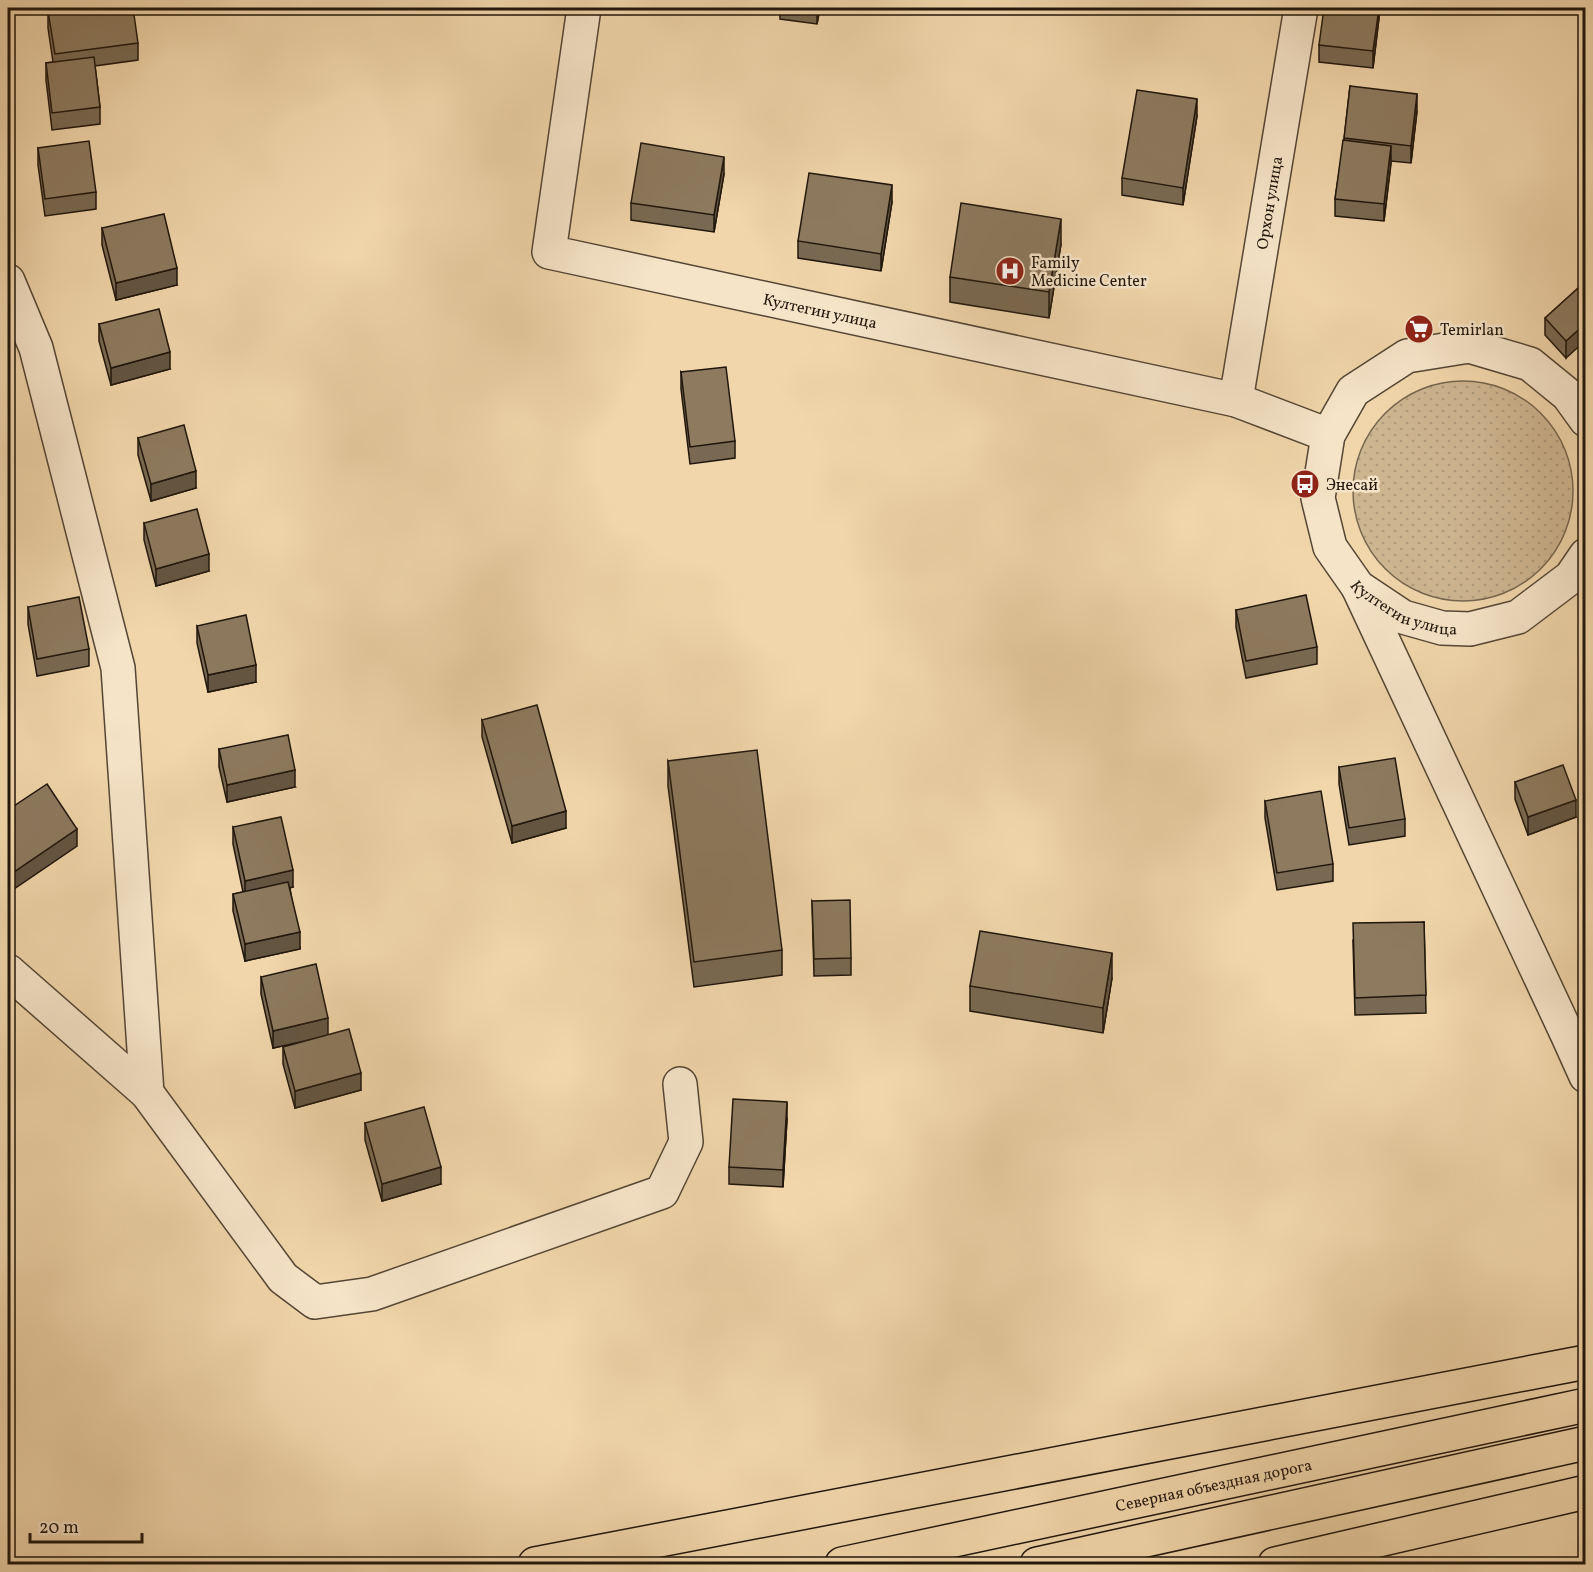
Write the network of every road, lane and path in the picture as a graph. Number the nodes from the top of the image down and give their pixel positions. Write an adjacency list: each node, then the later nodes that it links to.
1 (584, 8): 4 (street, Култегин улица)
2 (1300, 8): 4 (street, Орхон улица)
3 (8, 281): 12 (street)
4 (1236, 400): 6 (street, Култегин улица)
5 (1586, 420): 6 (street, Култегин улица)
6 (1328, 435): 8 (street, Култегин улица)
7 (1586, 555): 8 (street, Култегин улица)
8 (1359, 587): 10 (street)
9 (8, 971): 12 (street)
10 (1586, 1076)
11 (680, 1084): 12 (street)
12 (147, 1093)
13 (1586, 1362): 17 (highway)
14 (1586, 1405): 18 (highway, Северная объездная дорога)
15 (1586, 1443): 19 (highway)
16 (1586, 1492): 20 (highway)
17 (536, 1564)
18 (842, 1564)
19 (1037, 1564)
20 (1275, 1564)

